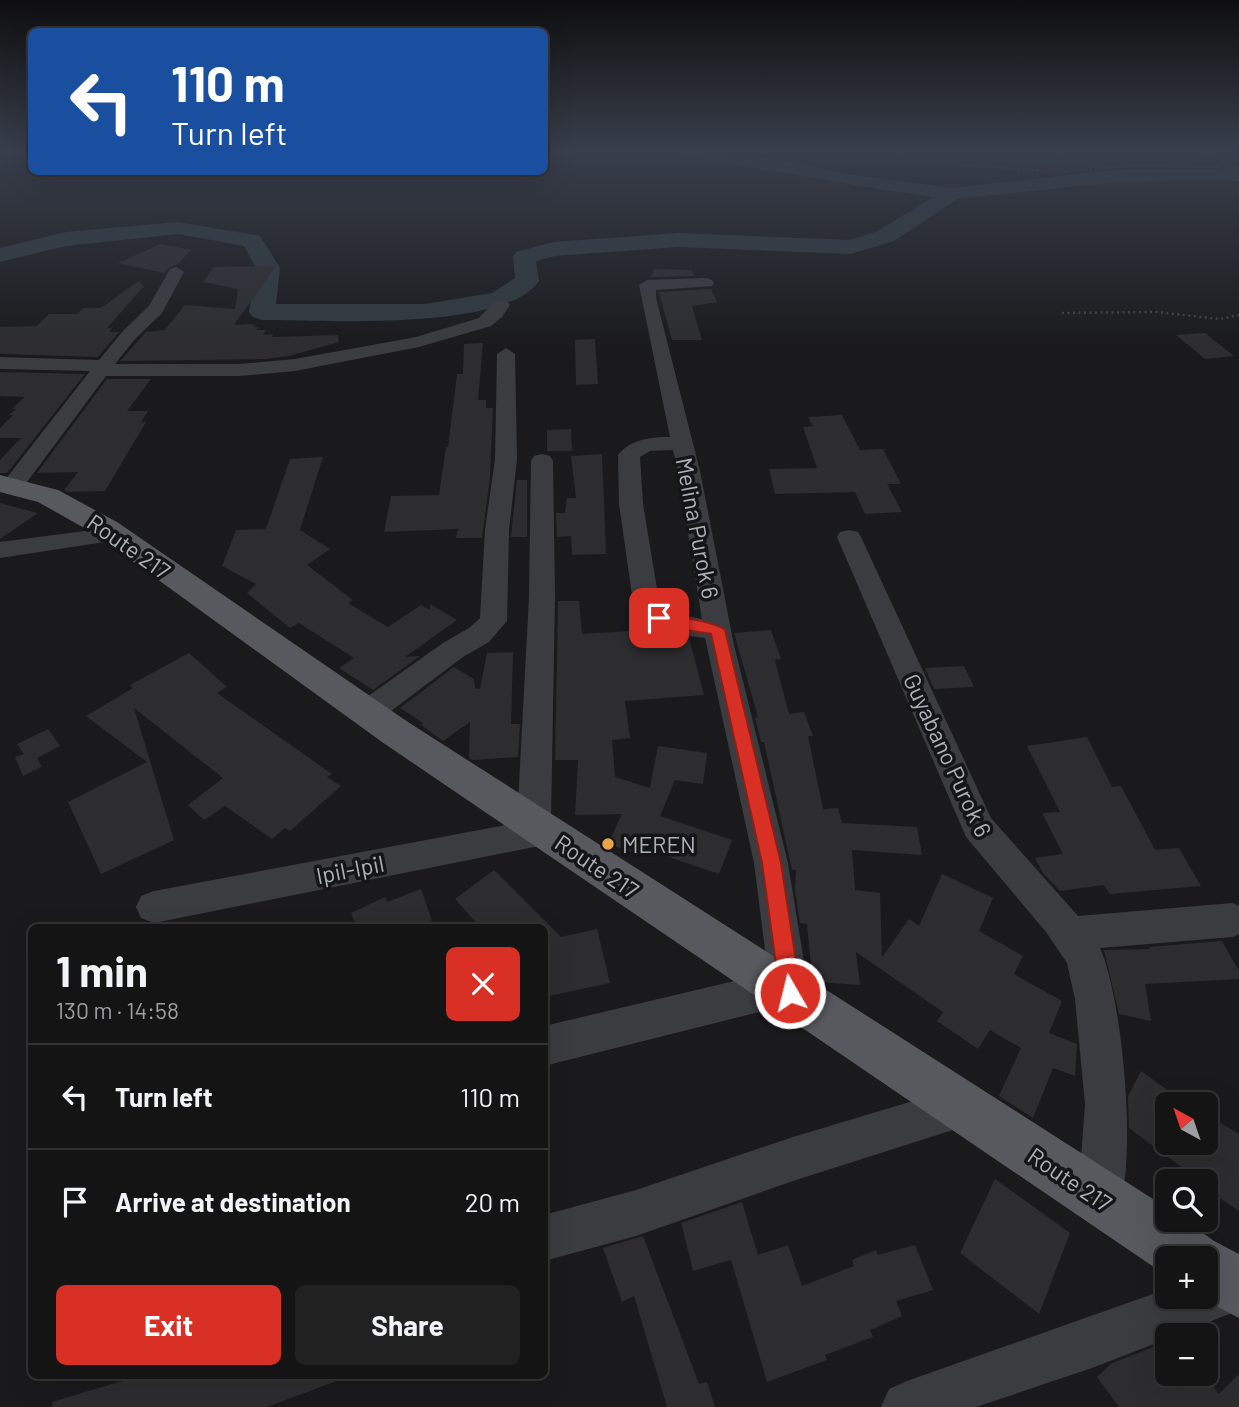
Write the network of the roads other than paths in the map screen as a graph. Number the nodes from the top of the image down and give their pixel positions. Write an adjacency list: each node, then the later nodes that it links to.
1 (176, 272): 6 (street)
2 (706, 283): 7 (street, Melina Purok 6)
3 (501, 305): 6 (street)
4 (506, 354): 14 (street)
5 (0, 363): 6 (street)
6 (102, 368): 9 (street)
7 (682, 444): 13 (street, Melina Purok 6); 13 (street)
8 (542, 461): 15 (street)
9 (6, 484): 10 (main road, Route 217)
10 (115, 534): 12 (street); 14 (main road, Route 217)
11 (849, 537): 18 (street, Guyabano Purok 6)
12 (0, 550)
13 (717, 630): 19 (street, Melina Purok 6)
14 (368, 712): 15 (main road, Route 217)
15 (540, 828): 16 (street, Ipil-Ipil); 19 (main road, Route 217)
16 (154, 907)
17 (1233, 920): 18 (street)
18 (1070, 934): 22 (street, Guyabano Purok 6)
19 (786, 991): 20 (street); 21 (main road, Route 217)
20 (548, 1045)
21 (964, 1107): 22 (main road, Route 217); 23 (street)
22 (1101, 1199): 24 (main road, Route 217)
23 (548, 1237)
24 (1173, 1246)
25 (1155, 1309): 26 (street)
26 (907, 1407)

